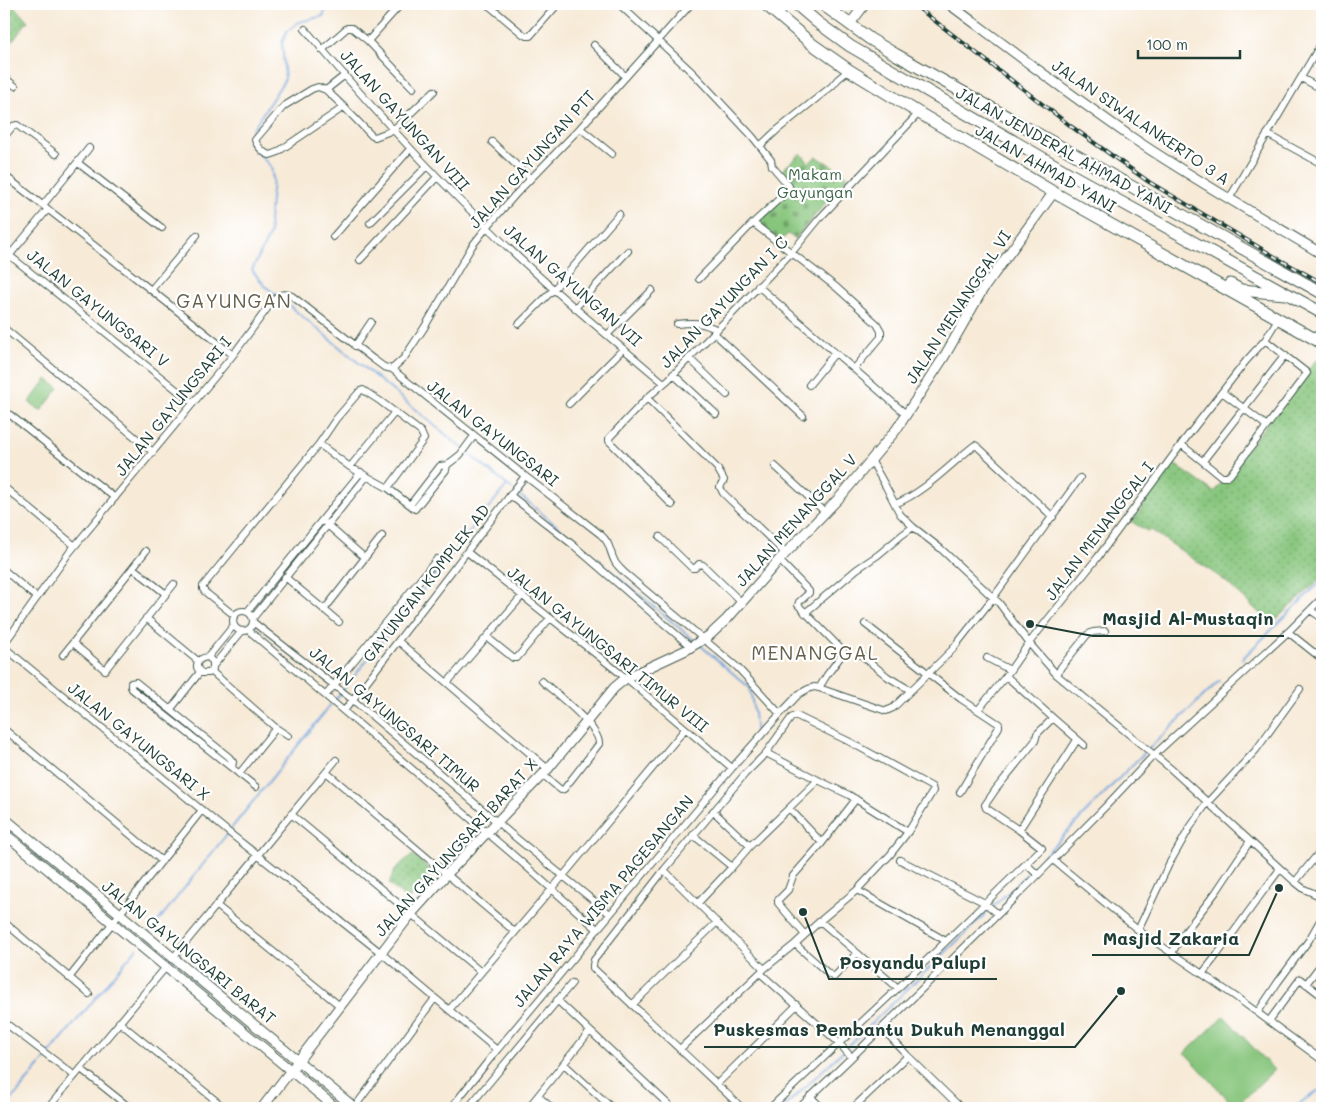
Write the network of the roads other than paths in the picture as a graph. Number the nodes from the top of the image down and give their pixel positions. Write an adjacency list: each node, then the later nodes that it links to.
1 (401, 4): 14 (street)
2 (487, 4): 3 (street)
3 (558, 4)
4 (619, 4): 13 (street)
5 (691, 4): 13 (street, JALAN GAYUNGAN PTT)
6 (765, 4): 18 (highway, JALAN AHMAD YANI)
7 (796, 4): 69 (highway, JALAN JENDERAL AHMAD YANI)
8 (822, 4): 11 (highway, JALAN JENDERAL AHMAD YANI)
9 (865, 4): 11 (street)
10 (949, 4): 47 (street, JALAN SIWALANKERTO 3 A)
11 (850, 24): 68 (highway, JALAN JENDERAL AHMAD YANI)
12 (305, 29): 17 (street, JALAN GAYUNGAN VIII)
13 (658, 39): 21 (street, JALAN GAYUNGAN PTT); 35 (street)
14 (368, 41): 17 (street); 24 (street)
15 (1322, 42): 22 (street)
16 (594, 45): 21 (street)
17 (322, 50): 19 (street, JALAN GAYUNGAN VIII)
18 (849, 70): 29 (highway, JALAN AHMAD YANI); 35 (street)
19 (345, 75): 26 (street); 31 (street, JALAN GAYUNGAN VIII)
20 (4, 77): 23 (street)
21 (626, 77): 30 (street, JALAN GAYUNGAN PTT)
22 (1301, 78): 25 (street); 32 (street)
23 (15, 86)
24 (413, 88)
25 (1322, 89)
26 (326, 90): 28 (street); 28 (street)
27 (434, 91): 31 (street)
28 (344, 108): 31 (street)
29 (919, 113): 46 (highway, JALAN AHMAD YANI); 57 (street, JALAN GAYUNGAN I C)
30 (580, 128): 39 (street); 45 (street, JALAN GAYUNGAN PTT)
31 (393, 130): 37 (street, JALAN GAYUNGAN VIII)
32 (1267, 134): 41 (street); 47 (street)
33 (4, 138): 38 (street)
34 (492, 142): 45 (street)
35 (760, 146): 51 (street)
36 (89, 148): 40 (street)
37 (410, 149): 42 (street, JALAN GAYUNGAN VIII); 55 (street)
38 (56, 154)
39 (612, 154)
40 (78, 163): 48 (street); 53 (street)
41 (1322, 164)
42 (427, 166): 44 (street, JALAN GAYUNGAN VIII); 50 (street)
43 (4, 175): 48 (street)
44 (437, 177): 52 (street, JALAN GAYUNGAN VIII); 61 (street)
45 (530, 178): 52 (street, JALAN GAYUNGAN PTT)
46 (1054, 192): 60 (highway, JALAN AHMAD YANI); 101 (street, JALAN MENANGGAL VI)
47 (1229, 199): 58 (street, JALAN SIWALANKERTO 3 A)
48 (46, 207): 59 (street); 66 (street)
49 (619, 214): 65 (street)
50 (370, 223)
51 (753, 223): 57 (street); 63 (street)
52 (486, 227): 65 (street, JALAN GAYUNGAN VII); 87 (street, JALAN GAYUNGAN PTT)
53 (162, 228)
54 (197, 235): 66 (street)
55 (333, 236)
56 (628, 251): 70 (street)
57 (792, 252): 64 (street, JALAN GAYUNGAN I C); 88 (street)
58 (1322, 254)
59 (9, 255): 62 (street); 95 (street, JALAN GAYUNGSARI V)
60 (1167, 256): 69 (highway); 72 (highway, JALAN AHMAD YANI)
61 (360, 260)
62 (4, 262)
63 (699, 279)
64 (758, 286): 77 (street, JALAN GAYUNGAN I C); 83 (street)
65 (554, 289): 70 (street, JALAN GAYUNGAN VII); 74 (street)
66 (151, 290): 84 (street)
67 (652, 290): 78 (street)
68 (1322, 293)
69 (1289, 294): 71 (highway, JALAN JENDERAL AHMAD YANI)
70 (574, 308): 78 (street, JALAN GAYUNGAN VII)
71 (1322, 314)
72 (1278, 319): 79 (street, JALAN MENANGGAL I); 80 (highway, JALAN AHMAD YANI)
73 (372, 322): 81 (street)
74 (519, 324)
75 (676, 324): 77 (street)
76 (4, 328): 107 (street)
77 (715, 331): 86 (street, JALAN GAYUNGAN I C); 102 (street)
78 (607, 335): 82 (street, JALAN GAYUNGAN VII)
79 (1265, 340): 85 (street); 92 (street, JALAN MENANGGAL I)
80 (1322, 343)
81 (355, 346): 84 (street, JALAN GAYUNGSARI I); 87 (street, JALAN GAYUNGSARI I)
82 (624, 349): 90 (street, JALAN GAYUNGAN VII); 96 (street)
83 (835, 353): 88 (street); 91 (street)
84 (233, 355): 95 (street, JALAN GAYUNGSARI I)
85 (1285, 355): 97 (street); 103 (street)
86 (689, 358): 89 (street, JALAN GAYUNGAN I C); 93 (street)
87 (392, 369): 104 (street, JALAN GAYUNGSARI)
88 (854, 369): 101 (street)
89 (673, 374): 90 (street, JALAN GAYUNGAN I C); 100 (street)
90 (664, 383): 94 (street, JALAN GAYUNGAN I C)
91 (809, 385)
92 (1222, 392): 97 (street); 106 (street, JALAN MENANGGAL I)
93 (727, 395)
94 (647, 398): 121 (street, JALAN GAYUNGAN I C); 132 (street)
95 (193, 403): 107 (street, JALAN GAYUNGSARI I)
96 (569, 404)
97 (1244, 408): 103 (street); 109 (street)
98 (4, 410): 119 (street)
99 (395, 412): 105 (street); 111 (street); 117 (street)
100 (716, 414)
101 (906, 414): 108 (street, JALAN MENANGGAL V)
102 (803, 416)
103 (1267, 426): 109 (street)
104 (474, 436): 114 (street, JALAN GAYUNGSARI); 117 (street)
105 (319, 444): 111 (street); 149 (street)
106 (1182, 445): 109 (street); 164 (street, JALAN MENANGGAL I)
107 (153, 452): 119 (street, JALAN GAYUNGSARI I)
108 (871, 460): 120 (street); 122 (street, JALAN MENANGGAL V)
109 (1203, 461)
110 (775, 466): 122 (street)
111 (350, 467): 112 (street)
112 (360, 472): 113 (street); 124 (street)
113 (367, 476): 117 (street); 125 (street)
114 (525, 476): 118 (street, GAYUNGAN KOMPLEK AD); 163 (street, JALAN GAYUNGSARI)
115 (1080, 478): 123 (street)
116 (4, 487): 129 (street)
117 (388, 488)
118 (511, 494): 131 (street, GAYUNGAN KOMPLEK AD); 163 (street)
119 (115, 498): 129 (street, JALAN GAYUNGSARI I)
120 (895, 504): 123 (street); 126 (street)
121 (672, 505)
122 (826, 512): 132 (street, JALAN MENANGGAL V)
123 (1053, 517): 142 (street)
124 (321, 520): 125 (street); 147 (street)
125 (327, 525): 133 (street); 137 (street)
126 (913, 527): 142 (street); 148 (street)
127 (382, 536): 133 (street)
128 (660, 537): 144 (street)
129 (75, 546): 141 (street, JALAN GAYUNGSARI I)
130 (146, 552): 135 (street)
131 (467, 552): 140 (street, JALAN GAYUNGSARI TIMUR VIII); 161 (street, GAYUNGAN KOMPLEK AD)
132 (782, 556): 144 (street, JALAN MENANGGAL V); 148 (street)
133 (365, 558): 145 (street)
134 (437, 559): 180 (street)
135 (133, 568): 139 (street); 162 (street)
136 (4, 570): 141 (street)
137 (285, 577): 145 (street); 153 (street)
138 (174, 584): 139 (street)
139 (166, 594): 150 (street)
140 (522, 596): 151 (street, JALAN GAYUNGSARI TIMUR VIII); 160 (street)
141 (37, 598): 165 (street, JALAN GAYUNGSARI I)
142 (993, 598): 164 (street); 175 (street)
143 (1322, 598): 146 (street)
144 (741, 602): 163 (street, JALAN MENANGGAL V)
145 (324, 610): 154 (street)
146 (1310, 610): 152 (street); 159 (street)
147 (247, 612): 149 (street); 153 (street)
148 (805, 613): 181 (street)
149 (235, 616): 156 (street)
150 (146, 618): 162 (street); 171 (street)
151 (550, 618): 160 (street); 177 (street, JALAN GAYUNGSARI TIMUR VIII)
152 (1322, 618)
153 (253, 620): 157 (street); 180 (street, JALAN GAYUNGSARI TIMUR)
154 (339, 622)
155 (865, 624): 175 (street)
156 (234, 625): 157 (street); 168 (street)
157 (245, 630): 172 (street); 184 (street, JALAN GAYUNGSARI TIMUR)
158 (1105, 631): 176 (street)
159 (1288, 632): 170 (street); 199 (street)
160 (487, 637): 179 (street)
161 (398, 642): 179 (street); 185 (street, GAYUNGAN KOMPLEK AD)
162 (73, 643): 167 (street)
163 (698, 643): 177 (street, JALAN GAYUNGSARI BARAT X); 189 (street)
164 (1029, 643): 174 (street, JALAN MENANGGAL I); 176 (street)
165 (4, 645): 212 (street, JALAN GAYUNGSARI X)
166 (860, 654): 183 (street)
167 (64, 655)
168 (208, 657): 171 (street); 172 (street)
169 (986, 658): 174 (street)
170 (1322, 658)
171 (198, 661): 173 (street)
172 (212, 668): 173 (street); 192 (street)
173 (200, 672): 186 (street)
174 (1008, 673): 188 (street, JALAN MENANGGAL I); 190 (street)
175 (928, 674): 183 (street); 188 (street)
176 (1057, 675): 199 (street)
177 (626, 678): 191 (street, JALAN GAYUNGSARI BARAT X); 193 (street, JALAN GAYUNGSARI TIMUR VIII)
178 (542, 681): 191 (street)
179 (447, 683): 203 (street)
180 (337, 686): 184 (street); 185 (street, JALAN GAYUNGSARI TIMUR)
181 (820, 688): 183 (street); 189 (street, JALAN RAYA WISMA PAGESANGAN)
182 (1300, 689): 210 (street)
183 (910, 690)
184 (328, 697): 187 (street, JALAN GAYUNGSARI TIMUR)
185 (351, 698): 187 (street, GAYUNGAN KOMPLEK AD); 216 (street, JALAN GAYUNGSARI TIMUR)
186 (171, 709): 201 (street); 201 (street)
187 (342, 709): 220 (street, JALAN GAYUNGSARI TIMUR)
188 (978, 710): 208 (street)
189 (780, 714): 202 (street, JALAN RAYA WISMA PAGESANGAN)
190 (1053, 718): 196 (street); 217 (street)
191 (587, 722): 203 (street, JALAN GAYUNGSARI BARAT X); 203 (street)
192 (276, 728): 195 (street); 205 (street)
193 (685, 728): 202 (street, JALAN GAYUNGSARI TIMUR VIII); 236 (street)
194 (4, 729): 229 (street)
195 (288, 736)
196 (1077, 740): 197 (street); 217 (street)
197 (1084, 744)
198 (766, 753): 206 (street); 213 (street); 218 (street)
199 (1152, 753): 210 (street); 228 (street)
200 (336, 760): 204 (street)
201 (232, 768): 205 (street)
202 (732, 768): 246 (street, JALAN RAYA WISMA PAGESANGAN)
203 (545, 771): 216 (street, JALAN GAYUNGSARI BARAT X)
204 (326, 772): 214 (street); 234 (street)
205 (239, 774): 207 (street)
206 (818, 780): 209 (street); 211 (street)
207 (256, 787)
208 (960, 792)
209 (856, 799): 218 (street); 223 (street)
210 (1207, 803): 222 (street); 254 (street)
211 (790, 809): 223 (street); 224 (street)
212 (202, 810): 226 (street, JALAN GAYUNGSARI X); 229 (street)
213 (713, 811): 221 (street); 224 (street)
214 (291, 814): 226 (street); 245 (street)
215 (4, 818): 247 (street, JALAN GAYUNGSARI BARAT)
216 (498, 822): 220 (street, JALAN GAYUNGSARI BARAT X); 236 (street, JALAN GAYUNGSARI TIMUR)
217 (1019, 830): 230 (street)
218 (908, 832): 239 (street)
219 (4, 833): 252 (street, JALAN GAYUNGSARI BARAT)
220 (486, 833): 234 (street, JALAN GAYUNGSARI BARAT X); 238 (street, JALAN GAYUNGSARI TIMUR)
221 (693, 835): 231 (street); 232 (street)
222 (1250, 841): 233 (street); 261 (street)
223 (822, 844): 256 (street)
224 (750, 846): 231 (street)
225 (1322, 850): 237 (street)
226 (257, 855): 243 (street); 259 (street, JALAN GAYUNGSARI X)
227 (900, 860): 242 (street)
228 (1052, 860): 235 (street); 254 (street)
229 (162, 861): 247 (street)
230 (1027, 865): 235 (street); 242 (street)
231 (732, 867): 241 (street)
232 (664, 870): 241 (street); 276 (street)
233 (1279, 871): 237 (street); 267 (street)
234 (447, 874): 245 (street, JALAN GAYUNGSARI BARAT X); 255 (street)
235 (1038, 874): 244 (street)
236 (563, 876): 238 (street); 246 (street, JALAN GAYUNGSARI TIMUR)
237 (1295, 882): 240 (street)
238 (551, 890): 253 (street, JALAN GAYUNGSARI TIMUR); 255 (street)
239 (857, 890): 249 (street); 257 (street)
240 (1322, 897)
241 (698, 903): 251 (street)
242 (985, 904): 244 (street); 257 (street)
243 (216, 905): 262 (street); 278 (street)
244 (997, 913): 284 (street)
245 (411, 914): 259 (street, JALAN GAYUNGSARI BARAT X); 266 (street)
246 (610, 914): 253 (street, JALAN RAYA WISMA PAGESANGAN)
247 (119, 915): 252 (street); 262 (street, JALAN GAYUNGSARI BARAT)
248 (1322, 918): 280 (street)
249 (820, 921): 256 (street); 260 (street)
250 (4, 922): 268 (street)
251 (717, 922): 265 (street); 276 (street)
252 (113, 923): 264 (street, JALAN GAYUNGSARI BARAT); 268 (street)
253 (597, 929): 288 (street, JALAN RAYA WISMA PAGESANGAN)
254 (1138, 930): 261 (street)
255 (515, 932): 266 (street)
256 (805, 935): 258 (street)
257 (946, 942): 271 (street)
258 (795, 944): 260 (street); 265 (street)
259 (380, 952): 274 (street, JALAN GAYUNGSARI X); 278 (street, JALAN GAYUNGSARI BARAT X)
260 (857, 953): 271 (street)
261 (1172, 953): 267 (street)
262 (173, 958): 292 (street, JALAN GAYUNGSARI BARAT)
263 (1322, 963): 270 (street)
264 (166, 967): 283 (street); 295 (street, JALAN GAYUNGSARI BARAT)
265 (762, 971): 277 (street); 287 (street)
266 (481, 972): 279 (street)
267 (1202, 974): 280 (street)
268 (69, 978): 272 (street)
269 (572, 983): 275 (street, JALAN RAYA WISMA PAGESANGAN)
270 (1306, 984): 273 (street); 281 (street)
271 (898, 988): 286 (street)
272 (89, 994)
273 (1322, 996)
274 (435, 998): 279 (street, JALAN GAYUNGSARI X); 305 (street)
275 (557, 1000): 285 (street); 307 (street, JALAN RAYA WISMA PAGESANGAN)
276 (632, 1004): 287 (street)
277 (797, 1005): 286 (street); 297 (street)
278 (340, 1006): 292 (street, JALAN GAYUNGSARI BARAT X)
279 (449, 1010): 288 (street, JALAN GAYUNGSARI X)
280 (1258, 1012): 281 (street)
281 (1269, 1021): 291 (street)
282 (4, 1022): 296 (street)
283 (120, 1022): 294 (street); 302 (street)
284 (882, 1028): 289 (street); 290 (street)
285 (590, 1031): 293 (street); 311 (street)
286 (840, 1045): 289 (street); 313 (street)
287 (680, 1049): 297 (street)
288 (497, 1050): 306 (street, JALAN RAYA WISMA PAGESANGAN)
289 (850, 1055): 299 (street)
290 (908, 1056): 316 (street); 317 (street)
291 (1322, 1060)
292 (298, 1061): 295 (street, JALAN GAYUNGSARI BARAT X); 305 (street, JALAN GAYUNGSARI BARAT)
293 (564, 1064): 298 (street); 310 (street)
294 (81, 1069): 296 (street); 301 (street)
295 (290, 1070): 303 (street, JALAN GAYUNGSARI BARAT X); 304 (street, JALAN GAYUNGSARI BARAT)
296 (75, 1076): 300 (street)
297 (717, 1084): 312 (street)
298 (538, 1096): 308 (street); 309 (street)
299 (810, 1096): 314 (street); 315 (street)
300 (48, 1108)
301 (130, 1108)
302 (225, 1108)
303 (262, 1108)
304 (336, 1108)
305 (355, 1108)
306 (451, 1108)
307 (468, 1108)
308 (528, 1108)
309 (552, 1108)
310 (612, 1108)
311 (672, 1108)
312 (742, 1108)
313 (770, 1108)
314 (798, 1108)
315 (822, 1108)
316 (853, 1108)
317 (961, 1108)

